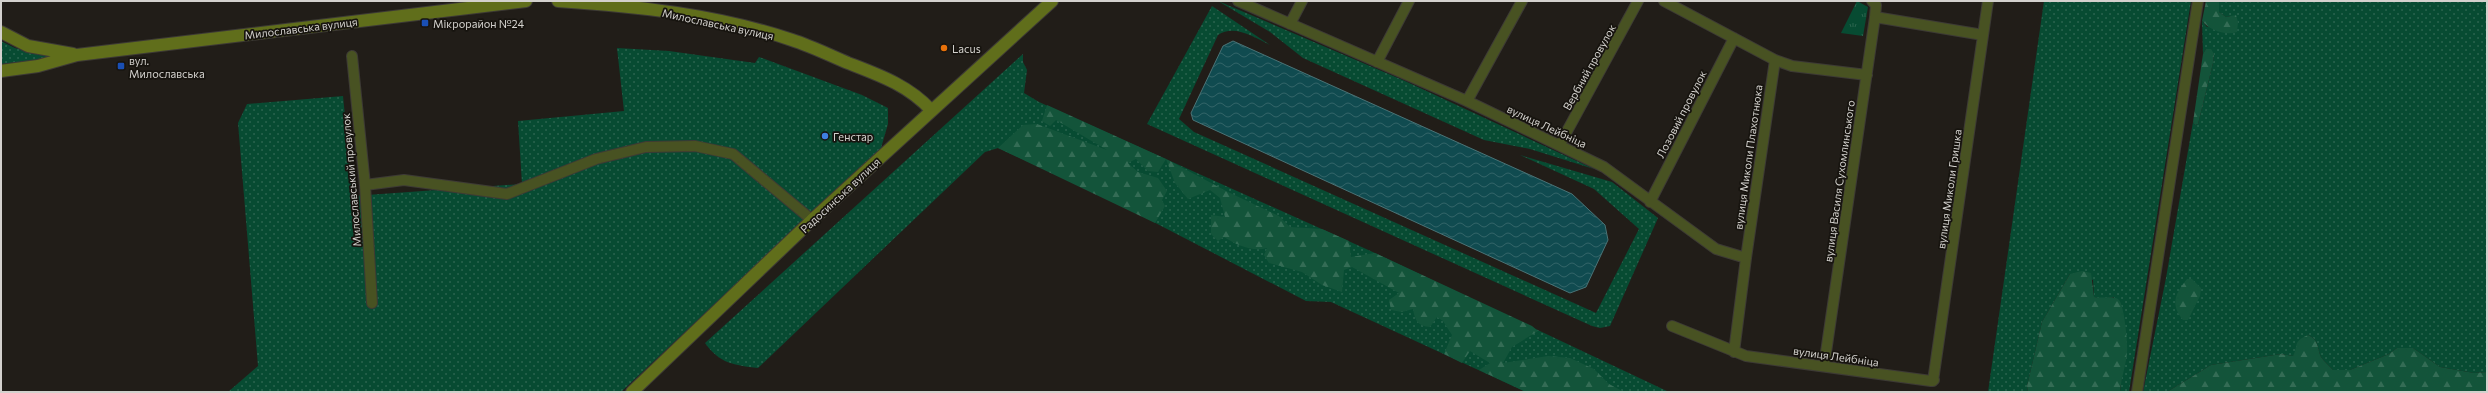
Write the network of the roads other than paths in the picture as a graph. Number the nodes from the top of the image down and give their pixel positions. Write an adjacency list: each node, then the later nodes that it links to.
1 (526, 1): 18 (main road, Милославська вулиця)
2 (558, 1): 25 (main road, Милославська вулиця)
3 (1052, 1): 25 (main road, Радосинська вулиця)
4 (1238, 1): 14 (street, вулиця Лейбніца)
5 (1302, 1): 14 (street)
6 (1409, 1): 21 (street)
7 (1522, 1): 24 (street)
8 (1638, 1): 26 (street, Вербний провулок)
9 (1664, 1): 17 (street)
10 (1872, 1): 13 (street, вулиця Василя Сухомлинського)
11 (1988, 1): 16 (street, вулиця Миколи Гришка)
12 (2198, 1): 37 (street)
13 (1875, 17): 16 (street); 23 (street, вулиця Василя Сухомлинського)
14 (1290, 24): 21 (street, вулиця Лейбніца)
15 (1, 32): 18 (main road, Милославська вулиця)
16 (1983, 35): 35 (street, вулиця Миколи Гришка)
17 (1734, 38): 20 (street); 28 (street, Лозовий провулок)
18 (77, 55): 22 (main road, Милославська вулиця)
19 (352, 56): 27 (street, Милославський провулок)
20 (1774, 60): 23 (street); 30 (street, вулиця Миколи Плахотнюка)
21 (1377, 62): 24 (street, вулиця Лейбніца)
22 (1, 71)
23 (1866, 75): 34 (street, вулиця Василя Сухомлинського)
24 (1467, 101): 26 (street, вулиця Лейбніца)
25 (931, 110): 29 (main road, Радосинська вулиця)
26 (1560, 144): 28 (street, вулиця Лейбніца)
27 (365, 185): 29 (street); 31 (street, Милославський провулок)
28 (1650, 202): 30 (street, вулиця Лейбніца)
29 (812, 220): 36 (main road, Радосинська вулиця)
30 (1746, 258): 33 (street)
31 (372, 303)
32 (1672, 326): 33 (street, вулиця Лейбніца)
33 (1734, 352): 34 (street, вулиця Лейбніца)
34 (1824, 366): 35 (street, вулиця Лейбніца)
35 (1934, 380)
36 (632, 392)
37 (2137, 392)

